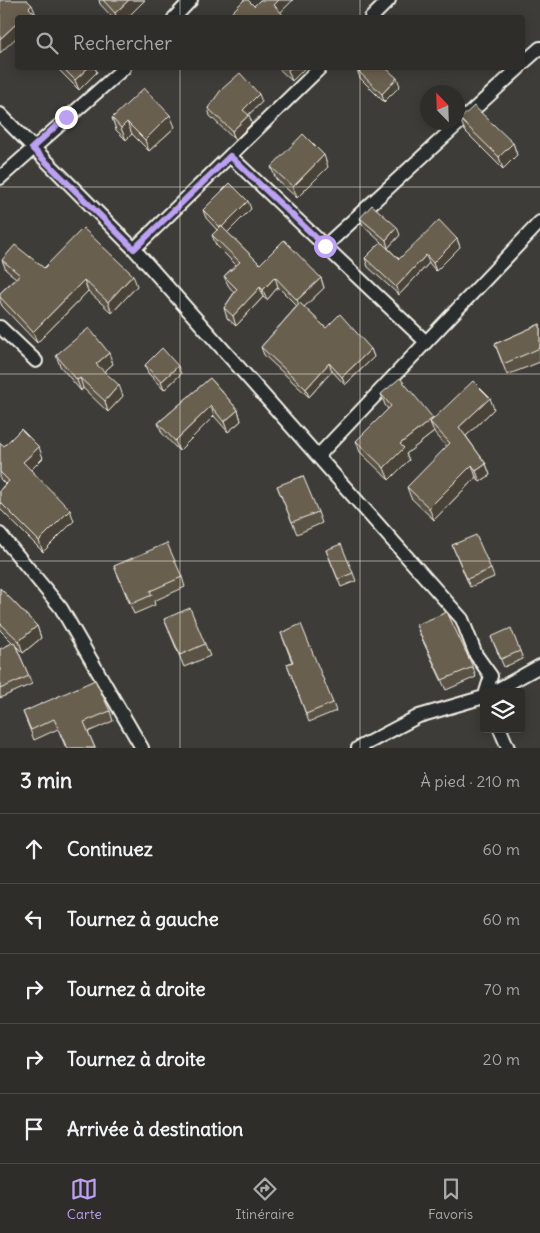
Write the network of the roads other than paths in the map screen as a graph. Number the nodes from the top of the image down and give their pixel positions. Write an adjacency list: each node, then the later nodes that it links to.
1 (191, 0): 3 (street)
2 (389, 0): 4 (street)
3 (177, 15)
4 (374, 15)
5 (540, 48): 6 (street)
6 (525, 61)
7 (122, 70): 11 (street)
8 (318, 70): 12 (street)
9 (517, 70): 15 (street)
10 (0, 114): 11 (street)
11 (32, 148): 13 (street); 16 (street)
12 (230, 156): 15 (street); 16 (street)
13 (0, 178)
14 (540, 222): 18 (street)
15 (325, 246): 18 (street)
16 (134, 249): 20 (street)
17 (0, 327): 19 (street)
18 (426, 342): 20 (street)
19 (36, 361)
20 (318, 456): 23 (street)
21 (0, 534): 27 (street)
22 (540, 666): 24 (street)
23 (487, 688)
24 (500, 688)
25 (480, 698): 28 (street)
26 (502, 733): 29 (street)
27 (142, 748)
28 (358, 748)
29 (508, 748)

